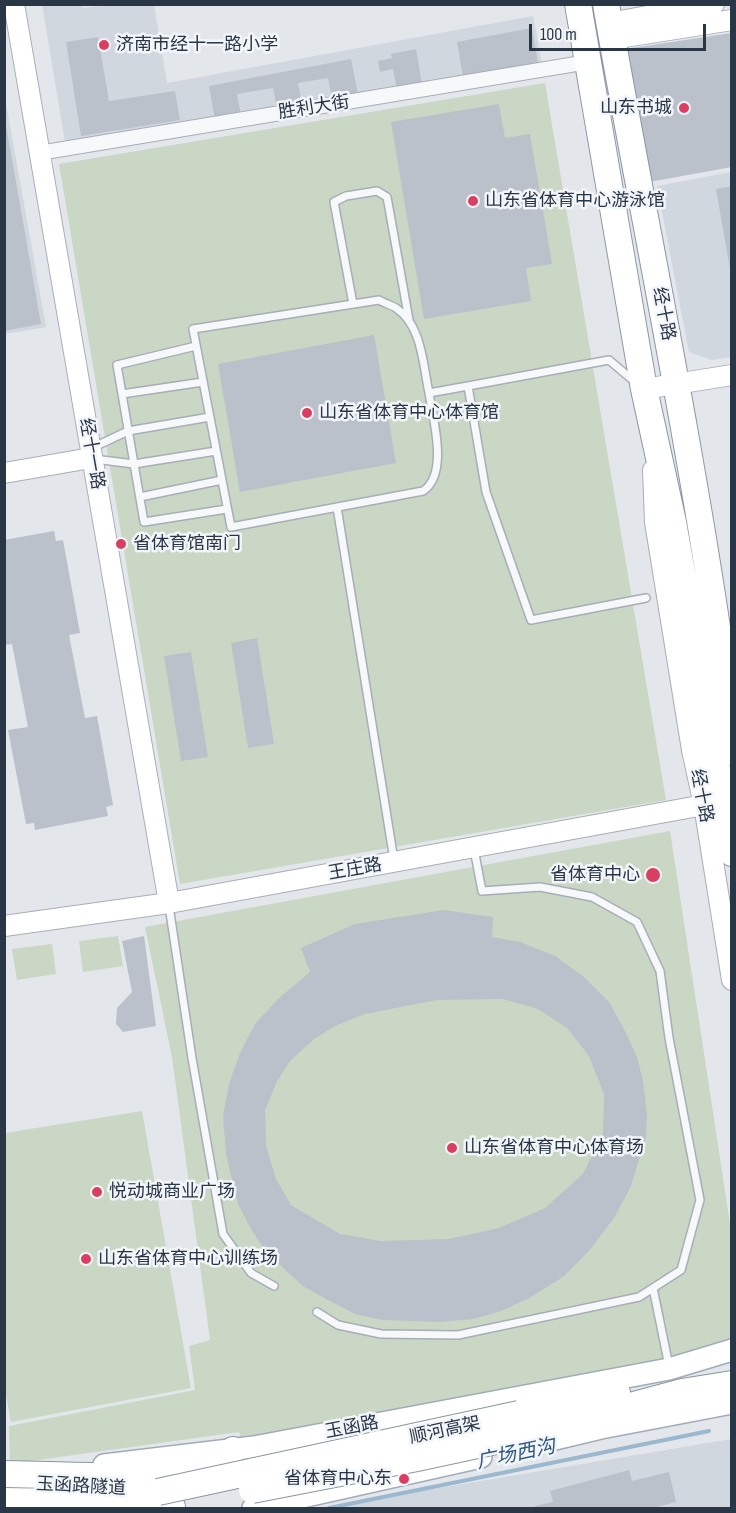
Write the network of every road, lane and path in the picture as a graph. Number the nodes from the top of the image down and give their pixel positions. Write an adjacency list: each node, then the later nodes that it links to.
1 (14, 4): 7 (main road, 经十一路)
2 (578, 4): 6 (highway, 经十路)
3 (714, 4): 5 (main road)
4 (732, 20): 5 (main road)
5 (609, 22): 13 (highway, 经十路)
6 (588, 62): 7 (street, 胜利大街); 15 (highway, 经十路)
7 (39, 153): 22 (main road, 经十一路)
8 (353, 304): 9 (lane); 9 (lane); 10 (lane)
9 (409, 320): 16 (lane)
10 (196, 346): 12 (lane); 17 (lane)
11 (732, 375): 13 (main road)
12 (203, 382): 17 (lane); 18 (lane)
13 (676, 384): 15 (main road); 31 (highway, 经十路)
14 (468, 386): 15 (lane); 16 (lane); 30 (lane)
15 (644, 389): 20 (highway, 经十路)
16 (429, 393): 28 (lane)
17 (122, 394): 19 (lane)
18 (210, 417): 19 (lane); 21 (lane)
19 (128, 431): 22 (lane); 24 (lane)
20 (652, 433): 34 (main road, 经十路); 36 (highway, 经十路)
21 (216, 451): 24 (lane); 26 (lane)
22 (91, 453): 23 (main road); 24 (lane); 25 (main road); 38 (main road, 经十一路)
23 (4, 462)
24 (134, 464): 27 (lane)
25 (4, 473)
26 (222, 480): 27 (lane); 29 (lane)
27 (140, 497): 29 (lane)
28 (337, 507): 29 (lane); 37 (lane)
29 (227, 509)
30 (646, 598)
31 (717, 624): 32 (main road, 经十路); 33 (highway, 经十路)
32 (732, 699)
33 (732, 752)
34 (704, 805): 35 (main road, 王庄路); 40 (main road, 经十路)
35 (474, 848): 37 (main road, 王庄路); 42 (lane)
36 (732, 853)
37 (394, 862): 38 (main road, 王庄路)
38 (169, 903): 39 (main road, 王庄路); 41 (lane)
39 (4, 926)
40 (732, 980)
41 (274, 1286)
42 (652, 1288): 43 (lane); 45 (lane)
43 (317, 1312)
44 (732, 1350): 45 (main road, 玉函路)
45 (669, 1368): 49 (main road, 玉函路)
46 (732, 1370): 56 (highway, 顺河高架, bridge)
47 (732, 1384): 56 (highway, 顺河高架, bridge)
48 (732, 1403): 54 (main road)
49 (329, 1432): 50 (main road, 玉函路); 54 (main road)
50 (233, 1450): 51 (main road, 玉函路); 52 (highway)
51 (4, 1464)
52 (4, 1474)
53 (4, 1483): 56 (highway, 玉函路隧道)
54 (344, 1489): 57 (main road)
55 (4, 1501): 56 (highway)
56 (164, 1504)
57 (253, 1509)

